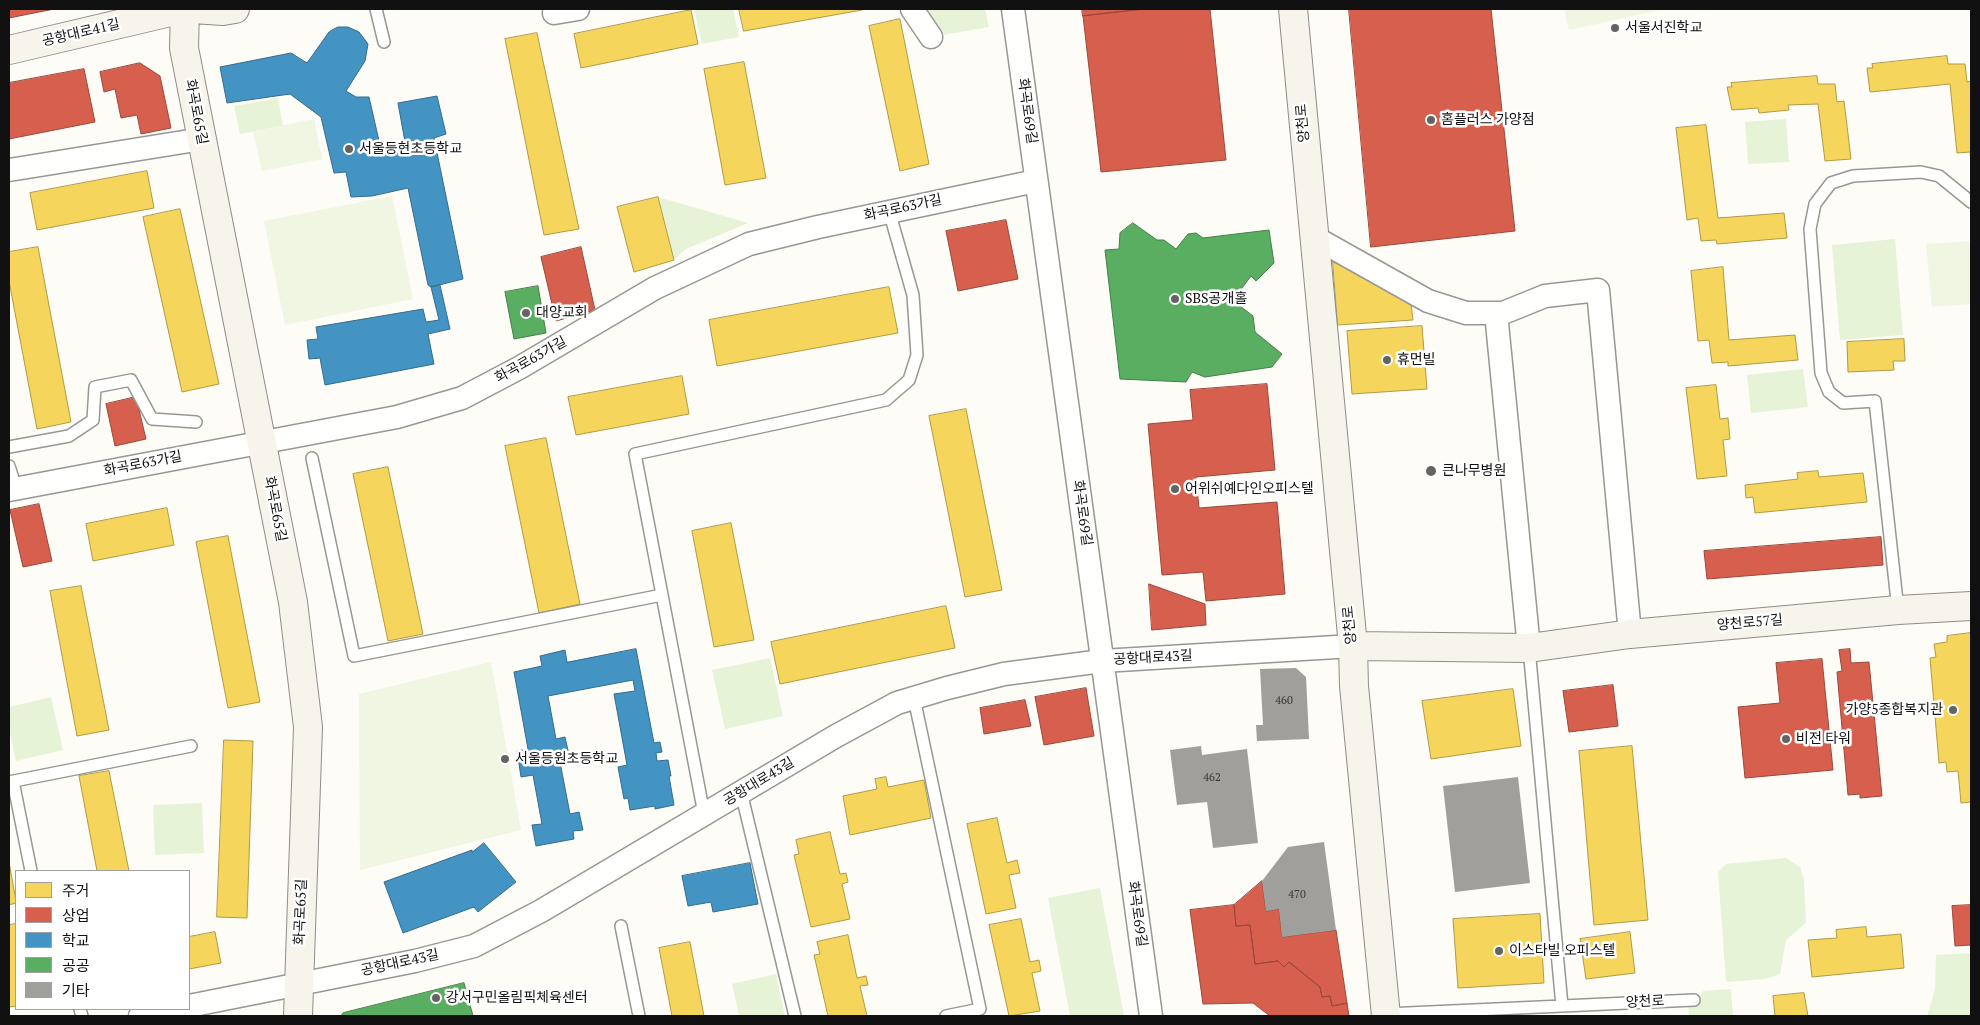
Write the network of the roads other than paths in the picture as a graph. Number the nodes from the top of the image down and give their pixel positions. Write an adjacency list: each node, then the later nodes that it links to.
1 (184, 9): 12 (street, 공항대로41길); 13 (street, 화곡로65길)
2 (193, 9): 3 (street)
3 (235, 9)
4 (376, 9): 11 (lane)
5 (578, 9): 9 (street)
6 (912, 9): 10 (street)
7 (1013, 9): 15 (street, 화곡로69길)
8 (1293, 9): 18 (street, 양천로)
9 (554, 13)
10 (931, 37)
11 (384, 42)
12 (9, 50)
13 (202, 139): 14 (street); 21 (street, 화곡로65길)
14 (9, 170)
15 (1036, 181): 17 (street, 화곡로63가길); 32 (street, 화곡로69길)
16 (1971, 202): 28 (lane)
17 (889, 211): 21 (street, 화곡로63가길); 26 (lane)
18 (1314, 237): 19 (street); 30 (street, 양천로)
19 (1496, 313): 29 (street); 31 (street)
20 (196, 422): 22 (lane)
21 (261, 441): 25 (street, 화곡로63가길); 40 (street, 화곡로65길)
22 (9, 447)
23 (312, 458): 26 (lane)
24 (9, 466): 25 (lane)
25 (12, 489)
26 (662, 594): 37 (lane)
27 (1971, 606): 28 (street, 양천로57길)
28 (1898, 610): 29 (street, 양천로57길)
29 (1630, 634): 31 (street, 양천로57길)
30 (1353, 646): 31 (street, 양천로57길); 32 (street, 공항대로43길); 45 (street, 양천로)
31 (1529, 648): 43 (lane)
32 (1102, 661): 33 (street, 공항대로43길); 51 (street, 화곡로69길)
33 (914, 698): 36 (street, 공항대로43길); 50 (lane)
34 (191, 746): 35 (lane)
35 (11, 782): 38 (lane)
36 (741, 792): 37 (street, 공항대로43길); 49 (lane)
37 (704, 814): 40 (street, 공항대로43길)
38 (31, 870)
39 (621, 926): 48 (lane)
40 (299, 984): 42 (street, 공항대로43길); 47 (street, 화곡로65길)
41 (1694, 1000): 43 (lane, 양천로)
42 (190, 1006)
43 (1562, 1006): 45 (lane, 양천로)
44 (172, 1010): 46 (street)
45 (1386, 1015)
46 (140, 1016)
47 (298, 1016)
48 (639, 1016)
49 (795, 1016)
50 (946, 1016)
51 (1151, 1016)

